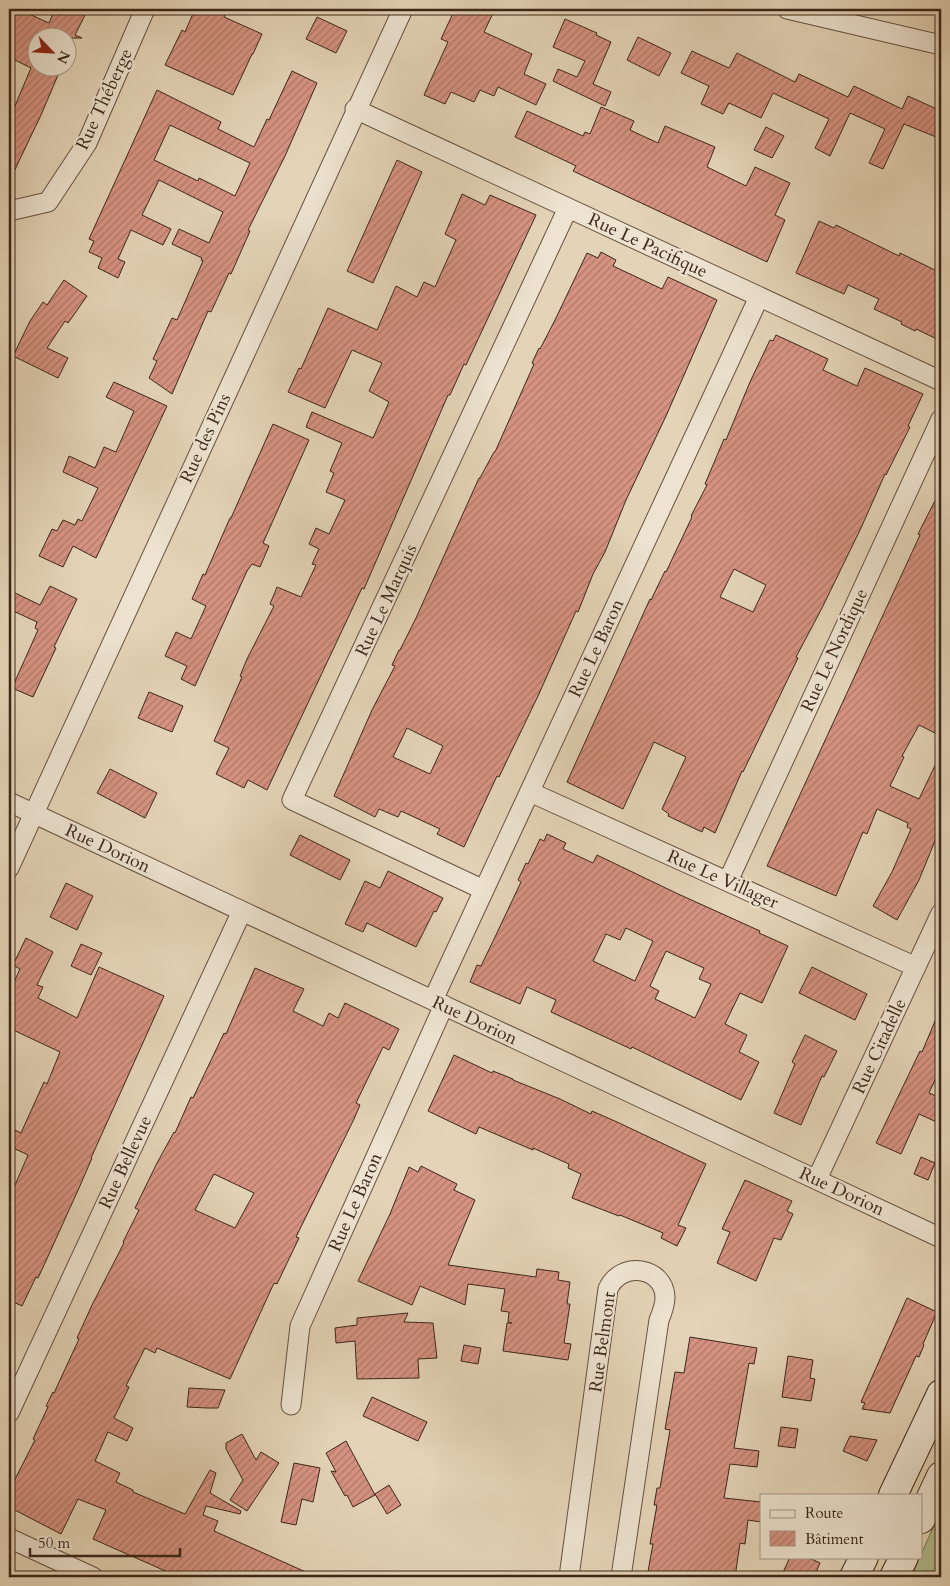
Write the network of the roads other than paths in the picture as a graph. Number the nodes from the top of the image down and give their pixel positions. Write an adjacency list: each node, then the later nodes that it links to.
1 (144, 9): 7 (street, Rue Théberge)
2 (403, 9): 5 (street, Rue des Pins)
3 (787, 9): 4 (street)
4 (941, 45)
5 (356, 109): 6 (street, Rue Le Pacifique); 13 (street, Rue des Pins)
6 (568, 208): 8 (street, Rue Le Pacifique); 16 (street, Rue Le Marquis)
7 (9, 211)
8 (759, 297): 9 (street, Rue Le Pacifique); 11 (street, Rue Le Baron)
9 (941, 381)
10 (941, 419): 15 (street, Rue Le Nordique)
11 (530, 792): 15 (street, Rue Le Villager); 16 (street, Rue Le Baron)
12 (9, 802): 13 (street, Rue Dorion)
13 (34, 814): 14 (street, Rue des Pins); 17 (street, Rue Dorion)
14 (9, 868)
15 (728, 882): 19 (street, Rue Le Villager)
16 (484, 890): 20 (street, Rue Le Baron)
17 (242, 911): 20 (street, Rue Dorion); 25 (street, Rue Bellevue)
18 (941, 913): 19 (street, Rue Citadelle)
19 (916, 967): 21 (street, Rue Citadelle)
20 (438, 1002): 21 (street, Rue Dorion); 24 (street, Rue Le Baron)
21 (817, 1179): 22 (street, Rue Dorion)
22 (941, 1238)
23 (941, 1394): 27 (street)
24 (291, 1405)
25 (9, 1413)
26 (941, 1476): 28 (street)
27 (894, 1494)
28 (922, 1517)
29 (9, 1538): 32 (street)
30 (864, 1558): 35 (street)
31 (904, 1558): 36 (street)
32 (93, 1577)
33 (569, 1577): 34 (street, Rue Belmont)
34 (620, 1577)
35 (854, 1577)
36 (894, 1577)

